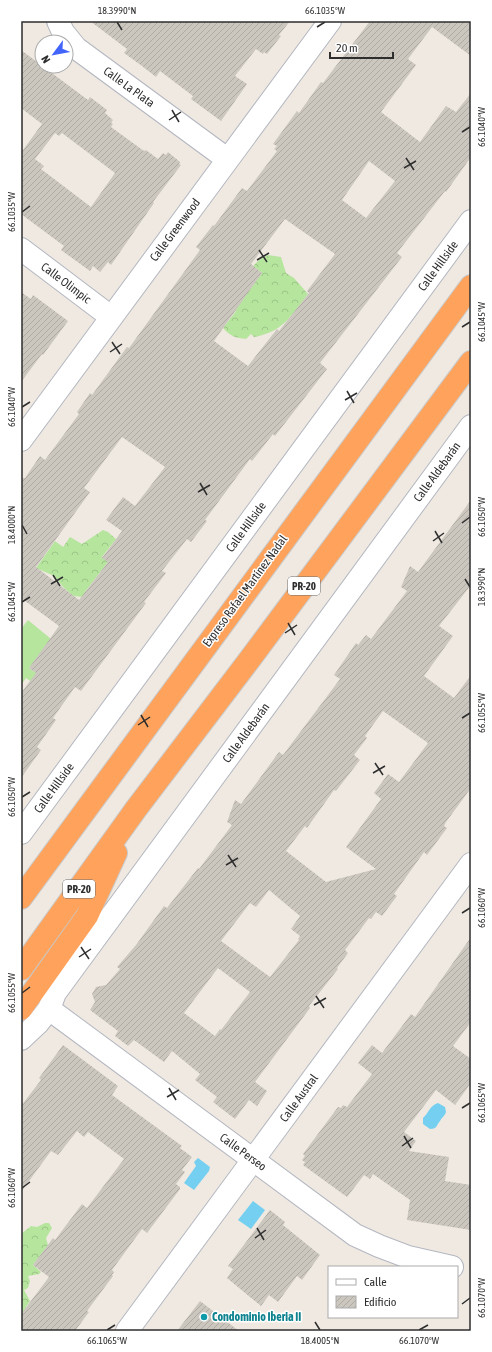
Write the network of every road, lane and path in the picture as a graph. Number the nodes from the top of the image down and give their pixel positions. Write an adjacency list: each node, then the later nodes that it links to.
1 (58, 21): 3 (street, Calle La Plata)
2 (330, 21): 3 (street, Calle Greenwood)
3 (228, 159): 7 (street, Calle Greenwood)
4 (471, 221): 12 (street, Calle Hillside)
5 (21, 249): 7 (street, Calle Olimpic)
6 (471, 286): 14 (highway, Expreso Rafael Martínez Nadal)
7 (111, 317): 10 (street, Calle Greenwood)
8 (471, 362): 11 (highway, PR-20)
9 (471, 426): 17 (street, Calle Aldebarán)
10 (21, 440)
11 (136, 809): 15 (highway, PR-20); 16 (highway)
12 (21, 833)
13 (471, 864): 19 (street, Calle Austral)
14 (21, 898)
15 (21, 969)
16 (21, 1009)
17 (49, 1009): 18 (street, Calle Aldebarán); 19 (street, Calle Perseo)
18 (21, 1039)
19 (253, 1160): 20 (street, Calle Perseo); 23 (street, Calle Austral)
20 (448, 1266)
21 (458, 1268): 22 (street)
22 (471, 1271)
23 (127, 1331)

